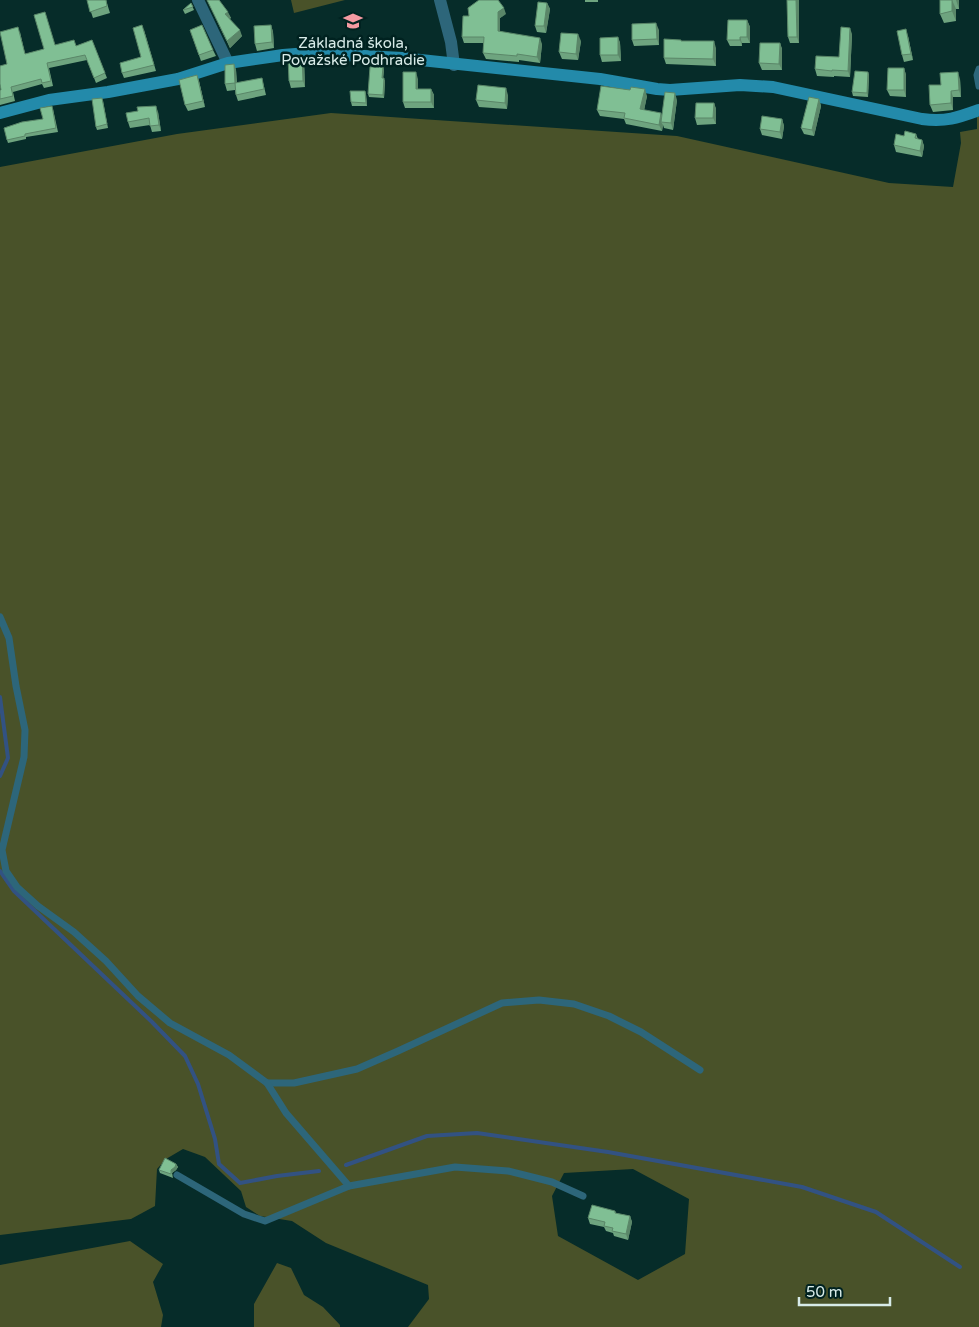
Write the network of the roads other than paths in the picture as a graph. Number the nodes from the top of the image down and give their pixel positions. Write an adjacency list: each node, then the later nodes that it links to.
1 (198, 0): 3 (street)
2 (440, 0): 4 (street)
3 (228, 63): 4 (street); 8 (street)
4 (454, 65): 7 (street)
5 (979, 70): 6 (lane)
6 (979, 86)
7 (979, 110)
8 (0, 113)
9 (0, 617): 11 (lane)
10 (700, 1070): 11 (lane)
11 (267, 1083): 13 (lane)
12 (177, 1175): 13 (lane)
13 (349, 1186): 14 (lane)
14 (583, 1196)

